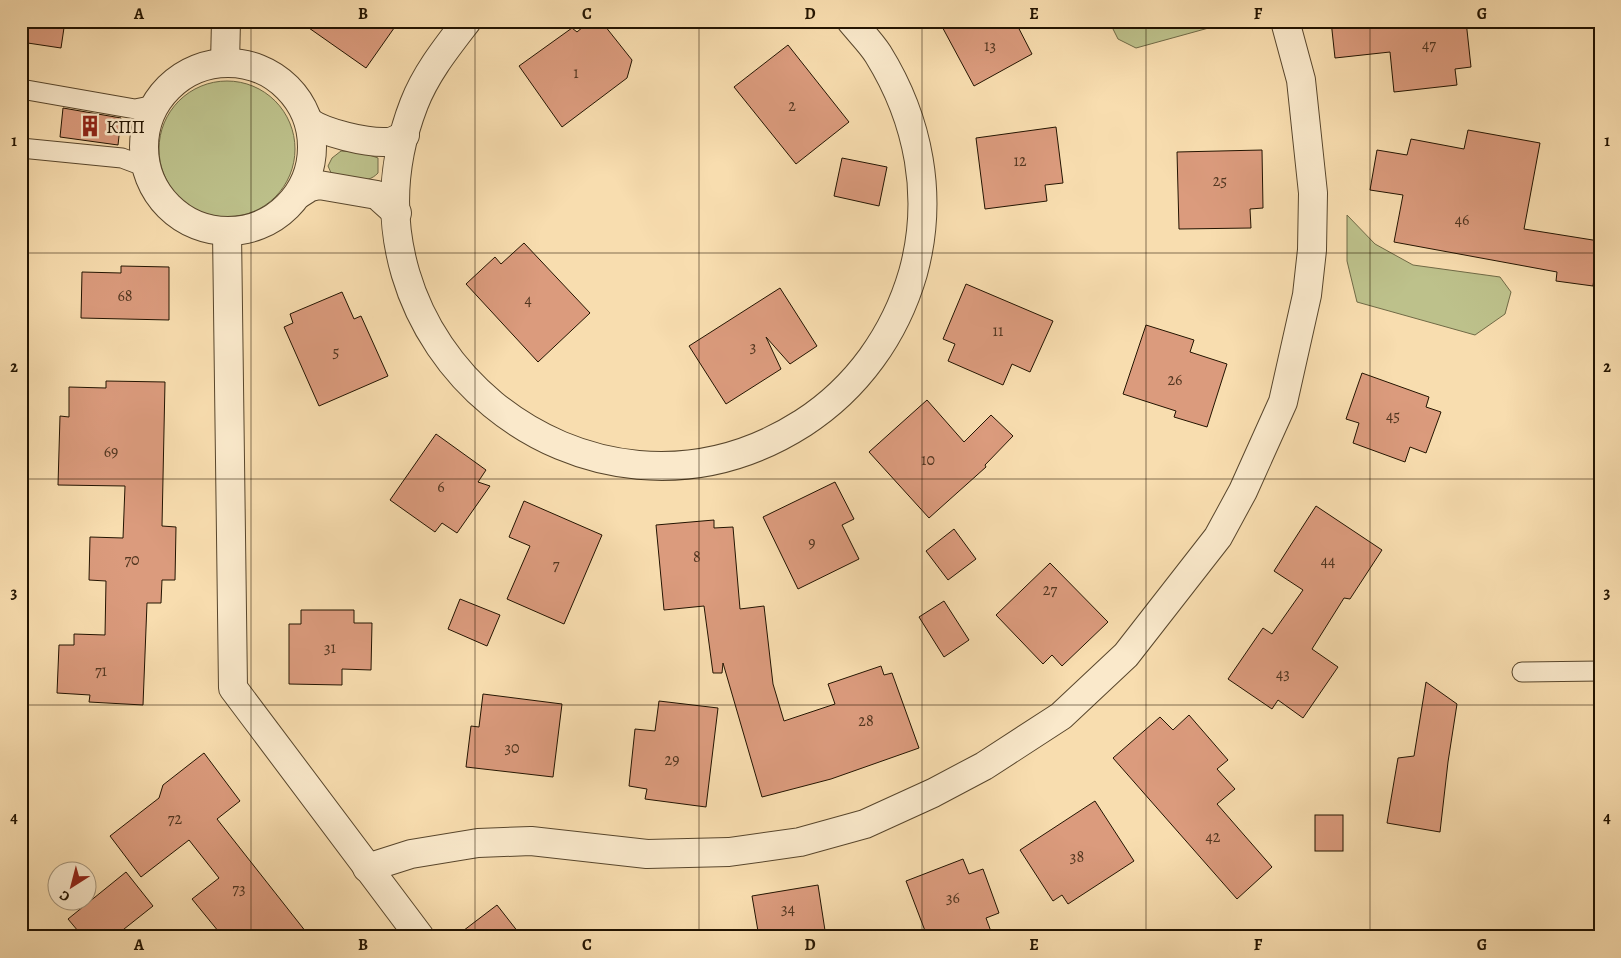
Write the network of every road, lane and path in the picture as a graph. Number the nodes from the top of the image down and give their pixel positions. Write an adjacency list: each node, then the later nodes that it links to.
1 (226, 21): 5 (street)
2 (467, 21): 9 (street)
3 (850, 21): 13 (street)
4 (1285, 21): 17 (street)
5 (225, 63): 7 (street); 8 (street)
6 (21, 89): 7 (lane)
7 (155, 105): 11 (street)
8 (309, 122): 9 (street); 12 (street)
9 (405, 135): 13 (street)
10 (21, 148): 11 (lane)
11 (146, 167): 14 (street)
12 (299, 194): 13 (street); 14 (street)
13 (397, 213)
14 (227, 232): 17 (street)
15 (1600, 671): 16 (lane)
16 (1522, 672)
17 (367, 868): 18 (street)
18 (420, 937)

